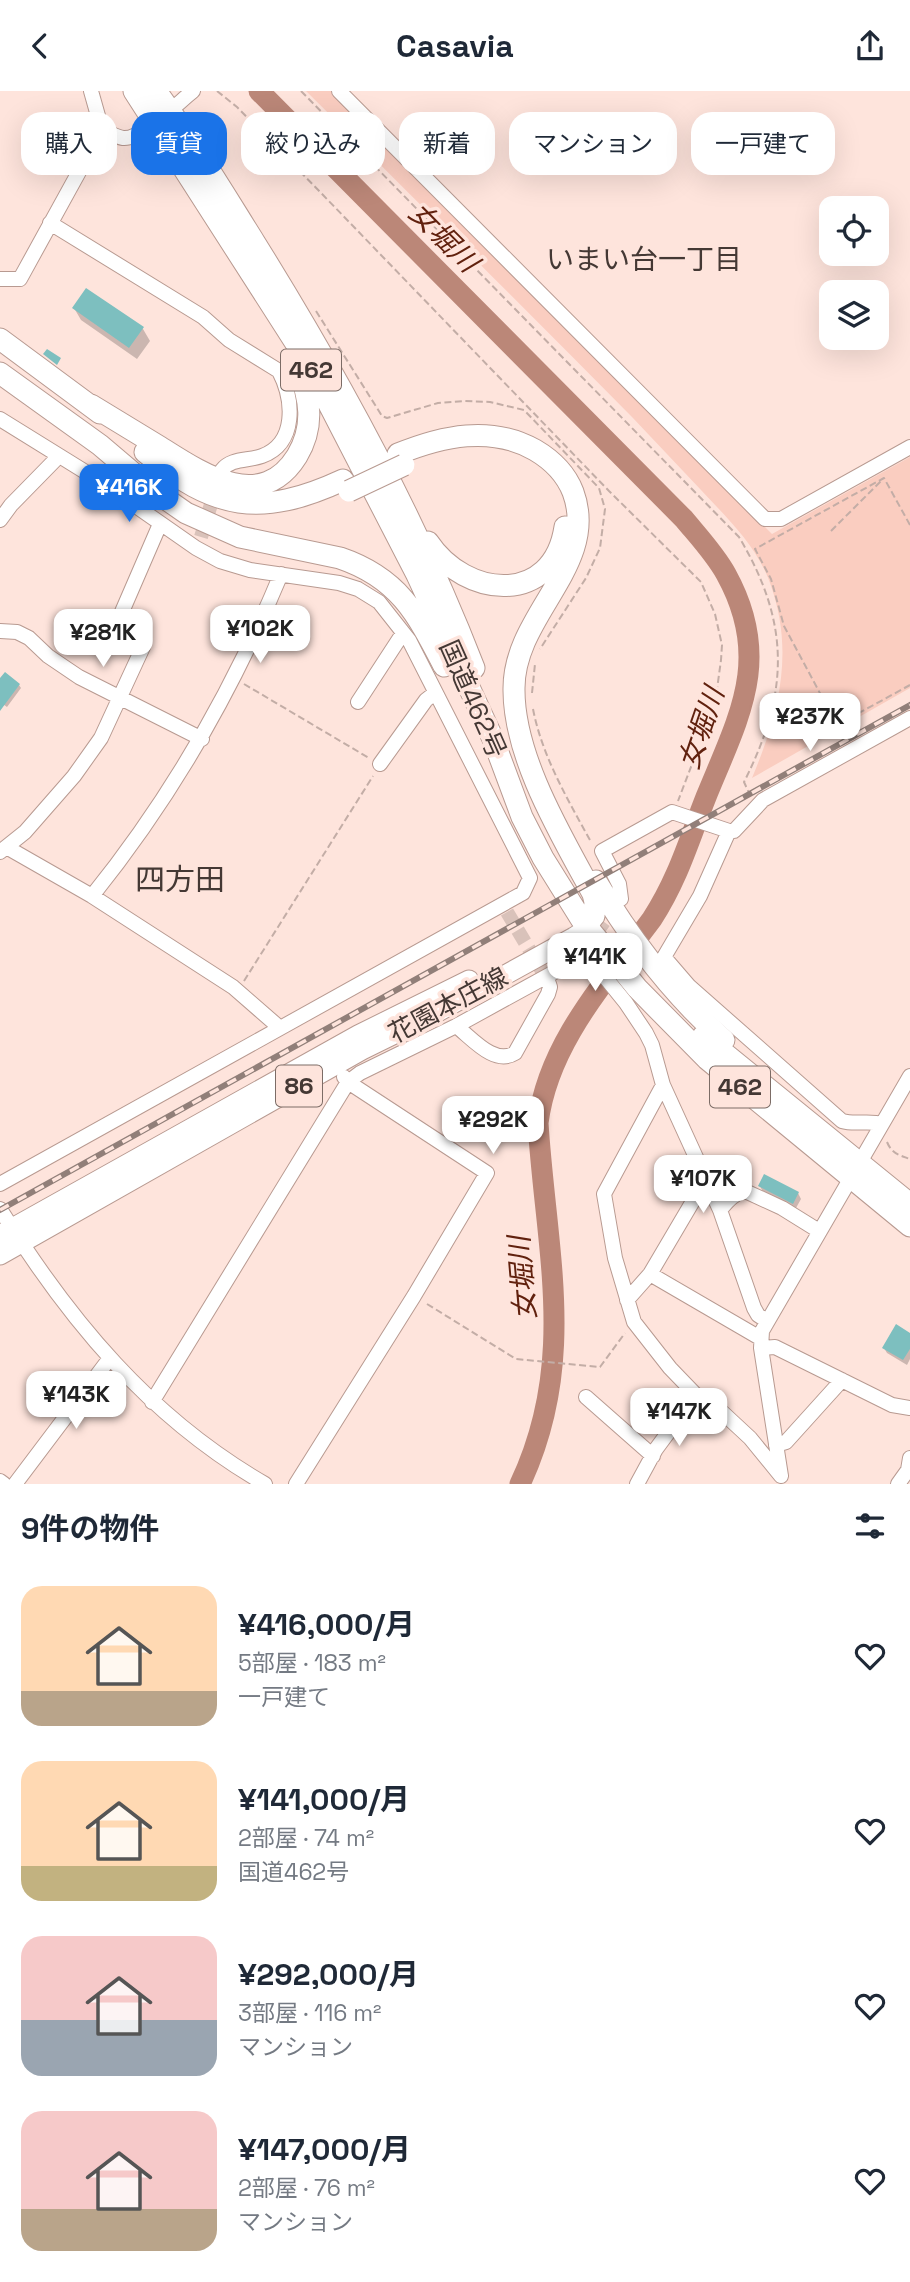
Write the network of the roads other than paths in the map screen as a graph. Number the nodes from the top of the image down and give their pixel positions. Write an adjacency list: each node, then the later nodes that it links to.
1 (91, 91): 6 (street)
2 (134, 91): 7 (highway, 国道462号 / 462)
3 (156, 91): 8 (highway, 国道462号 / 462)
4 (193, 91): 9 (street)
5 (340, 91): 22 (street)
6 (97, 112)
7 (158, 112)
8 (161, 112)
9 (166, 112)
10 (77, 175): 13 (street)
11 (195, 175): 14 (highway, 国道462号 / 462)
12 (207, 175): 17 (highway, 国道462号 / 462)
13 (50, 223): 15 (street); 25 (street)
14 (237, 253): 19 (highway); 39 (highway, 国道462号 / 462)
15 (0, 279)
16 (0, 339): 19 (highway)
17 (328, 363): 24 (highway); 44 (highway, 国道462号 / 462)
18 (0, 373): 21 (highway)
19 (91, 405): 26 (highway)
20 (0, 418): 23 (street)
21 (100, 445): 26 (highway); 39 (highway)
22 (910, 447)
23 (59, 456): 27 (street); 28 (street)
24 (401, 460): 26 (highway); 37 (highway)
25 (222, 470)
26 (346, 486)
27 (0, 520)
28 (160, 524): 29 (street); 33 (street)
29 (281, 574): 31 (street); 36 (street)
30 (0, 631): 33 (street)
31 (403, 632): 32 (street); 34 (street)
32 (435, 693): 38 (street); 49 (street)
33 (120, 698): 36 (street); 41 (street)
34 (358, 702)
35 (910, 718): 40 (street)
36 (202, 739): 42 (street)
37 (523, 742): 44 (highway); 45 (highway)
38 (380, 764)
39 (522, 817): 44 (highway, 国道462号 / 462)
40 (727, 831): 43 (street); 54 (street)
41 (4, 850): 42 (street)
42 (92, 896): 49 (street)
43 (621, 899)
44 (588, 921): 45 (highway, 国道462号 / 462); 50 (main road, 花園本庄線 / 86); 63 (main road, 花園本庄線 / 86)
45 (607, 942): 47 (highway); 47 (highway, 国道462号 / 462); 48 (street)
46 (566, 973): 48 (street)
47 (640, 984): 53 (street); 55 (highway, 国道462号 / 462); 55 (highway, 国道462号 / 462)
48 (456, 1026): 52 (street)
49 (279, 1028): 56 (street)
50 (337, 1064): 52 (street); 63 (main road, 花園本庄線 / 86)
51 (910, 1076): 54 (street)
52 (348, 1082): 73 (street); 81 (street)
53 (663, 1085): 57 (street); 66 (street)
54 (882, 1124): 55 (street)
55 (856, 1169): 58 (highway, 国道462号 / 462); 61 (highway, 国道462号 / 462); 62 (street)
56 (0, 1184)
57 (707, 1186): 60 (street); 65 (street)
58 (910, 1204)
59 (0, 1209): 63 (street)
60 (720, 1210): 62 (street); 67 (street)
61 (910, 1226)
62 (819, 1231): 67 (street)
63 (11, 1235): 64 (main road, 花園本庄線 / 86); 69 (street)
64 (0, 1255)
65 (650, 1274): 66 (street); 68 (street)
66 (627, 1300): 71 (street)
67 (767, 1321): 68 (street)
68 (761, 1343): 70 (street); 75 (street)
69 (110, 1358): 73 (street); 79 (street)
70 (842, 1380): 74 (street); 75 (street)
71 (695, 1395): 76 (street); 78 (street)
72 (586, 1397): 76 (street)
73 (152, 1402): 80 (street)
74 (910, 1408)
75 (776, 1445): 78 (street)
76 (653, 1456): 82 (street)
77 (909, 1467): 83 (street)
78 (781, 1480)
79 (15, 1484)
80 (265, 1484)
81 (296, 1484)
82 (636, 1484)
83 (898, 1484)

